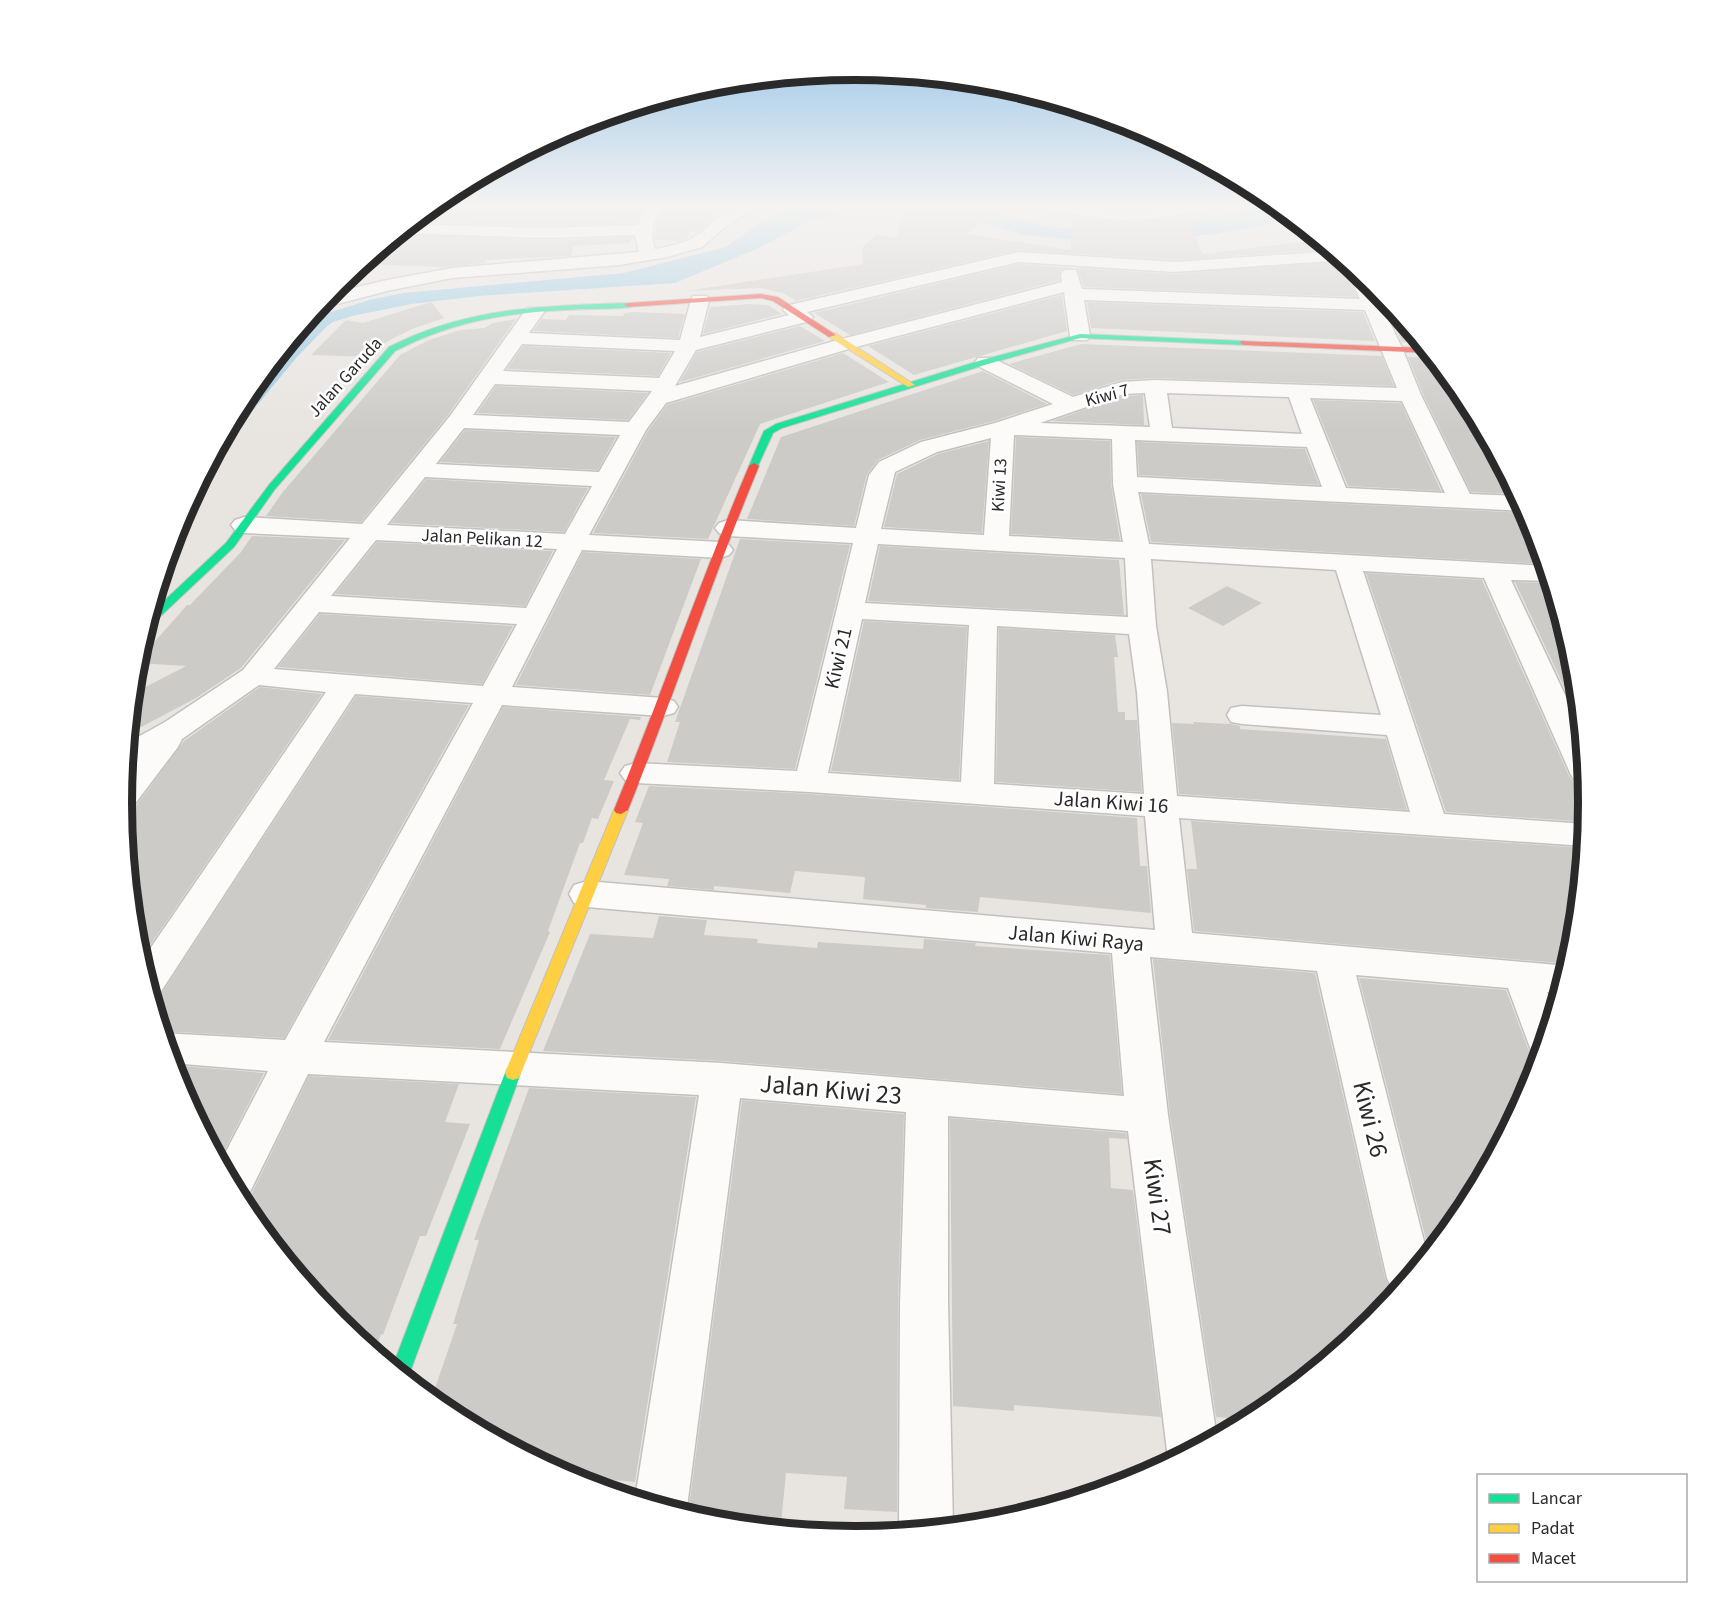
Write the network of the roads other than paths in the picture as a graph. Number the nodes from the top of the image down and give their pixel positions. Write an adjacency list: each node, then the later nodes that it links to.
1 (401, 281): 7 (street)
2 (922, 281): 12 (street)
3 (1072, 281): 5 (street)
4 (1256, 281): 9 (street)
5 (1072, 290): 9 (street); 13 (street); 15 (street)
6 (1366, 290): 10 (street)
7 (339, 297)
8 (700, 300): 11 (street, Jalan Garuda); 12 (street, Jalan Garuda); 16 (street)
9 (1260, 300): 10 (street)
10 (1373, 305): 17 (street)
11 (534, 312): 14 (street); 39 (street, Jalan Garuda)
12 (797, 313): 15 (street, Jalan Garuda); 16 (street)
13 (1080, 336): 17 (street); 19 (street)
14 (516, 338): 16 (street); 20 (street)
15 (845, 344): 21 (street, Jalan Garuda); 23 (street)
16 (688, 346): 23 (street)
17 (1393, 350): 18 (street); 25 (street)
18 (1419, 351)
19 (985, 362): 21 (street); 26 (street)
20 (488, 377): 23 (street); 27 (street)
21 (911, 385): 42 (street)
22 (1155, 386): 24 (street, Kiwi 7); 26 (street, Kiwi 7); 31 (street)
23 (661, 391): 29 (street)
24 (1297, 391): 25 (street, Kiwi 7); 32 (street)
25 (1410, 396): 37 (street)
26 (1072, 405): 28 (street, Kiwi 7)
27 (458, 421): 29 (street); 33 (street)
28 (1003, 428): 30 (street); 41 (street, Kiwi 7); 44 (street, Kiwi 13)
29 (635, 429): 34 (street)
30 (1125, 433): 31 (street); 35 (street)
31 (1158, 434): 32 (street)
32 (1316, 441): 36 (street)
33 (418, 470): 34 (street); 40 (street)
34 (609, 480): 43 (street)
35 (1125, 484): 36 (street); 45 (street)
36 (1337, 495): 37 (street)
37 (1461, 501): 38 (street)
38 (1514, 504)
39 (244, 525): 40 (street, Jalan Pelikan 12); 51 (street, Jalan Garuda)
40 (367, 532): 43 (street, Jalan Pelikan 12); 49 (street)
41 (866, 535): 42 (street, Jalan Pelikan 12); 44 (street, Jalan Pelikan 12); 50 (street, Kiwi 21)
42 (724, 539): 43 (street, Jalan Pelikan 12); 58 (street)
43 (572, 543): 52 (street)
44 (996, 543): 45 (street, Jalan Pelikan 12)
45 (1137, 550): 46 (street, Jalan Pelikan 12); 54 (street)
46 (1347, 563): 47 (street, Jalan Pelikan 12); 60 (street)
47 (1494, 572): 48 (street, Jalan Pelikan 12); 63 (street)
48 (1542, 574)
49 (313, 603): 52 (street); 55 (street)
50 (849, 610): 53 (street); 65 (street, Kiwi 21)
51 (158, 613)
52 (535, 617): 57 (street)
53 (983, 618): 54 (street); 67 (street)
54 (1142, 626): 68 (street)
55 (253, 676): 56 (street); 61 (street)
56 (345, 685): 57 (street); 75 (street)
57 (492, 696): 58 (street); 80 (street)
58 (663, 707): 64 (street)
59 (1242, 715): 60 (street)
60 (1399, 726): 69 (street)
61 (176, 729): 62 (street); 66 (street)
62 (134, 752)
63 (1577, 753)
64 (636, 773): 65 (street, Jalan Kiwi 16); 71 (street)
65 (810, 782): 67 (street, Jalan Kiwi 16)
66 (133, 783)
67 (977, 793): 68 (street, Jalan Kiwi 16)
68 (1161, 805): 69 (street, Jalan Kiwi 16); 73 (street)
69 (1431, 824): 70 (street, Jalan Kiwi 16)
70 (1578, 834)
71 (586, 894): 72 (street, Jalan Kiwi Raya); 81 (street)
72 (1130, 943): 73 (street, Jalan Kiwi Raya); 84 (street, Kiwi 27)
73 (1175, 946): 74 (street, Jalan Kiwi Raya)
74 (1333, 960): 76 (street, Jalan Kiwi Raya); 86 (street, Kiwi 26)
75 (153, 974)
76 (1522, 975): 77 (street, Jalan Kiwi Raya); 78 (street)
77 (1557, 978)
78 (1542, 1032)
79 (175, 1048): 80 (street, Jalan Kiwi 23)
80 (296, 1057): 81 (street, Jalan Kiwi 23); 85 (street)
81 (513, 1069): 82 (street, Jalan Kiwi 23); 87 (street)
82 (722, 1080): 83 (street, Jalan Kiwi 23); 89 (street)
83 (927, 1098): 84 (street, Jalan Kiwi 23); 90 (street)
84 (1147, 1115): 88 (street, Kiwi 27)
85 (235, 1175)
86 (1408, 1269)
87 (403, 1367)
88 (1192, 1443)
89 (661, 1500)
90 (926, 1523)

